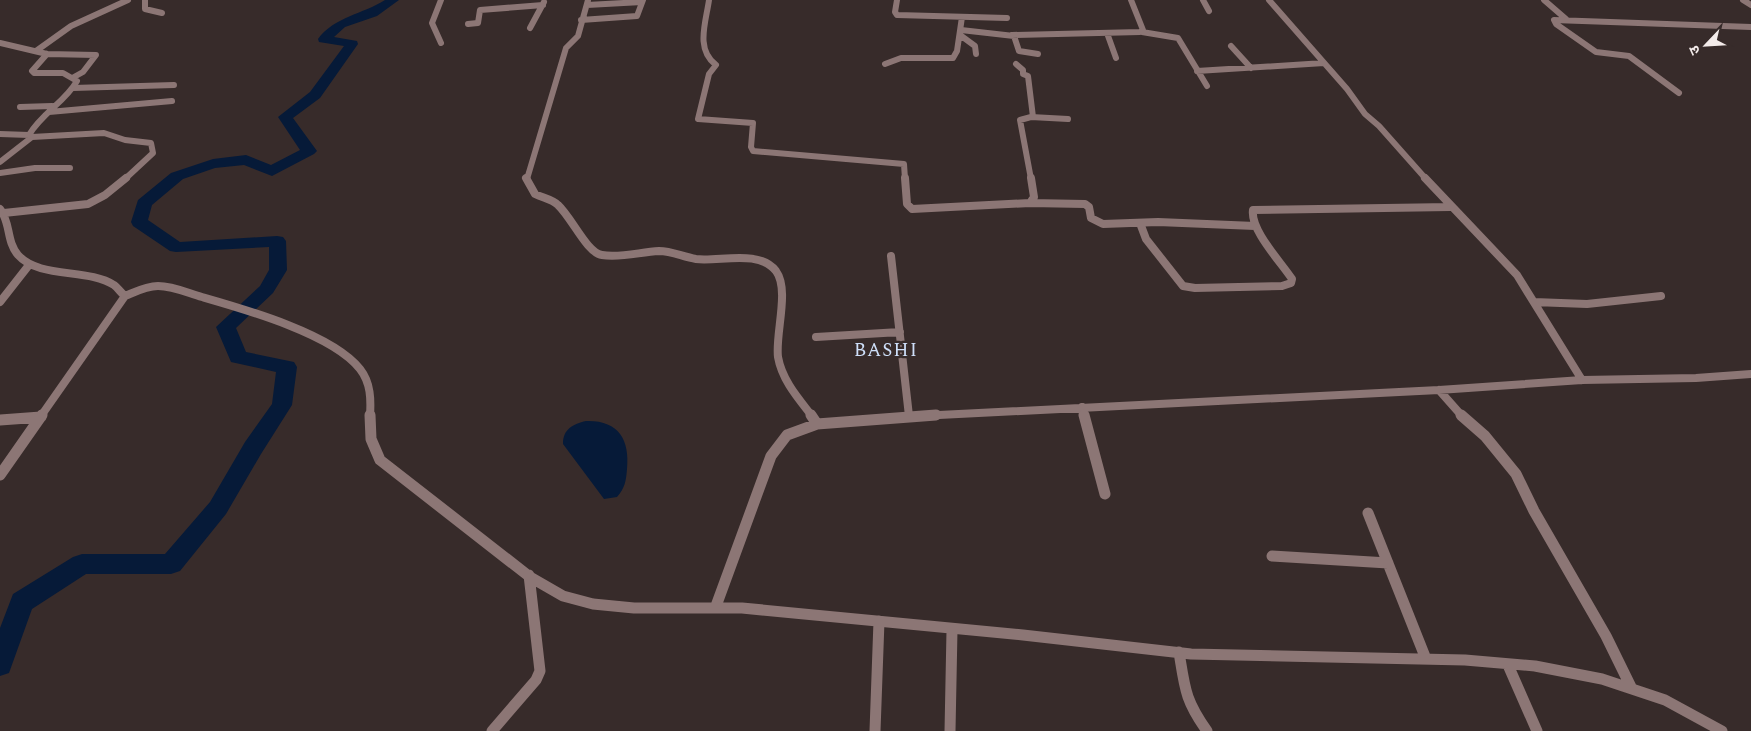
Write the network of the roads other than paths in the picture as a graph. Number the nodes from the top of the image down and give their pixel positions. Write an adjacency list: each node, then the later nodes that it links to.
1 (128, 0): 33 (street)
2 (145, 0): 18 (street)
3 (441, 0): 31 (street)
4 (508, 0): 16 (street)
5 (709, 0): 58 (street)
6 (897, 0): 19 (street)
7 (1131, 0): 26 (street)
8 (1203, 0): 17 (street)
9 (1269, 0): 38 (street)
10 (1544, 0): 21 (street)
11 (1744, 0): 15 (street)
12 (642, 1): 14 (street); 22 (street)
13 (544, 2): 16 (street); 25 (street)
14 (588, 2): 22 (street)
15 (1751, 5)
16 (506, 7): 23 (street)
17 (1209, 11)
18 (162, 13)
19 (962, 17): 20 (street); 27 (street)
20 (1007, 18)
21 (1566, 19): 24 (street); 47 (street)
22 (581, 20): 78 (street)
23 (468, 24)
24 (1751, 27)
25 (530, 28)
26 (1142, 32): 28 (street); 42 (street)
27 (960, 33): 29 (street); 35 (street); 39 (street)
28 (1107, 33): 29 (street); 37 (street)
29 (1012, 35): 36 (street)
30 (0, 43): 33 (street)
31 (441, 43)
32 (1231, 46): 41 (street)
33 (36, 51): 34 (street)
34 (47, 54): 43 (street); 43 (street)
35 (976, 54)
36 (1038, 54)
37 (1116, 58)
38 (1324, 63): 41 (street); 59 (street)
39 (885, 64)
40 (1016, 64): 51 (street)
41 (1251, 68): 42 (street)
42 (1197, 70): 45 (street)
43 (74, 77): 46 (street)
44 (174, 86): 46 (street)
45 (1207, 86)
46 (73, 88): 50 (street)
47 (1678, 94)
48 (172, 101): 50 (street)
49 (20, 107): 50 (street)
50 (50, 109): 54 (street)
51 (1033, 117): 52 (street); 58 (street)
52 (1068, 119)
53 (0, 134): 54 (street)
54 (30, 136): 55 (street); 60 (street)
55 (0, 162)
56 (70, 168): 57 (street)
57 (0, 172)
58 (1030, 203): 61 (street)
59 (1450, 206): 62 (street); 68 (street)
60 (2, 211): 64 (street)
61 (1140, 223): 62 (street); 62 (street)
62 (1254, 226)
63 (891, 256): 69 (street)
64 (29, 265): 65 (street); 67 (street)
65 (125, 296): 76 (street); 84 (street)
66 (1661, 296): 68 (street)
67 (0, 302)
68 (1534, 302): 72 (street)
69 (900, 332): 70 (street); 75 (street)
70 (816, 337)
71 (1751, 374): 72 (street)
72 (1582, 380): 73 (street)
73 (1439, 390): 74 (street); 91 (street)
74 (1082, 407): 75 (street); 80 (street)
75 (909, 416): 78 (street)
76 (41, 417): 77 (street); 79 (street)
77 (0, 420)
78 (817, 424): 85 (street)
79 (0, 475)
80 (1105, 494)
81 (1368, 513): 83 (street)
82 (1272, 556): 83 (street)
83 (1388, 563): 89 (street)
84 (529, 576): 85 (street); 92 (street)
85 (716, 606): 86 (street)
86 (879, 621): 87 (street); 93 (street)
87 (952, 630): 88 (street); 94 (street)
88 (1179, 652): 89 (street); 95 (street)
89 (1426, 659): 90 (street)
90 (1508, 664): 91 (street); 96 (street)
91 (1632, 689): 97 (street)
92 (492, 731)
93 (875, 731)
94 (950, 731)
95 (1207, 731)
96 (1537, 731)
97 (1722, 731)

